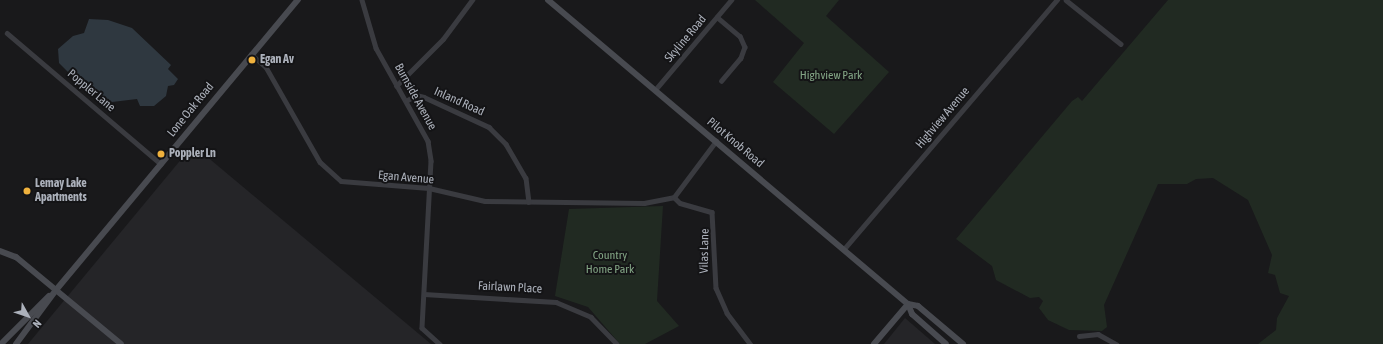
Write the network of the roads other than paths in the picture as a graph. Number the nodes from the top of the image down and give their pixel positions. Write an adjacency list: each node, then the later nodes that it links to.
1 (298, 0): 11 (main road, Lone Oak Road)
2 (362, 0): 13 (street, Burnside Avenue)
3 (472, 0): 13 (street)
4 (548, 0): 14 (main road, Pilot Knob Road)
5 (731, 0): 8 (street, Skyline Road)
6 (1057, 0): 21 (street, Highview Avenue)
7 (1066, 0): 10 (street)
8 (717, 17): 12 (street); 14 (street, Skyline Road)
9 (7, 33): 17 (street, Poppler Lane)
10 (1121, 44)
11 (251, 54): 17 (main road, Lone Oak Road); 18 (street, Egan Avenue)
12 (722, 81)
13 (396, 86): 15 (street, Burnside Avenue)
14 (655, 90): 16 (main road, Pilot Knob Road)
15 (406, 101): 18 (street, Burnside Avenue); 20 (street, Inland Road)
16 (716, 142): 19 (street); 21 (main road, Pilot Knob Road)
17 (161, 164): 23 (main road, Lone Oak Road)
18 (429, 188): 20 (street, Egan Avenue); 24 (street, Burnside Avenue)
19 (674, 196): 20 (street, Egan Avenue); 34 (street, Vilas Lane)
20 (529, 202)
21 (844, 249): 25 (main road, Pilot Knob Road)
22 (0, 251): 23 (main road)
23 (56, 290): 29 (main road, Lone Oak Road); 30 (main road, Lone Oak Road); 31 (main road)
24 (424, 294): 32 (street, Burnside Avenue); 33 (street, Fairlawn Place)
25 (908, 304): 26 (main road, Pilot Knob Road); 28 (main road, Pilot Knob Road); 35 (main road)
26 (950, 333): 28 (main road); 36 (main road, Pilot Knob Road)
27 (1079, 336): 37 (street)
28 (945, 343)
29 (1, 344)
30 (16, 344)
31 (121, 344)
32 (440, 344)
33 (617, 344)
34 (750, 344)
35 (874, 344)
36 (963, 344)
37 (1116, 344)

